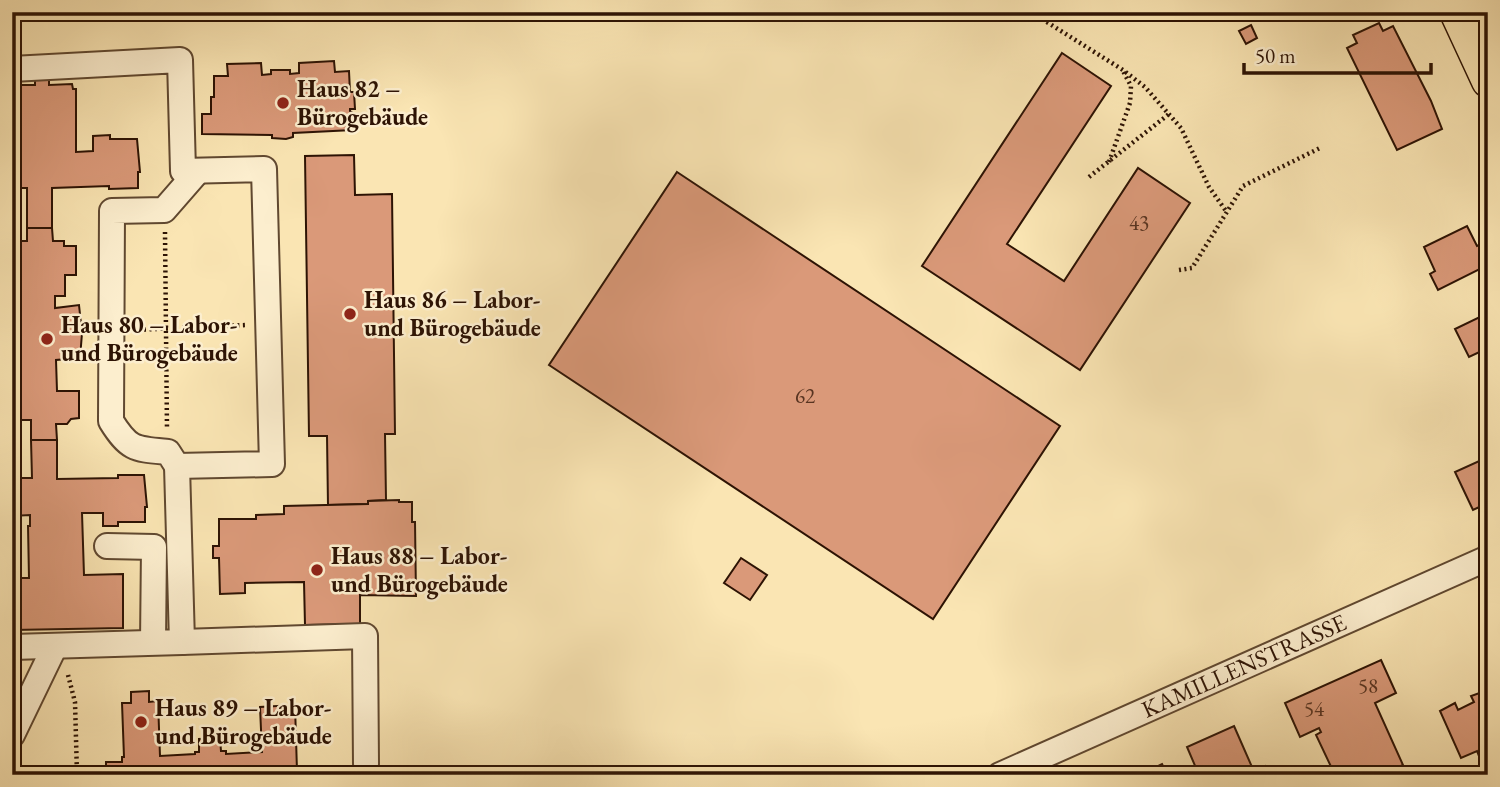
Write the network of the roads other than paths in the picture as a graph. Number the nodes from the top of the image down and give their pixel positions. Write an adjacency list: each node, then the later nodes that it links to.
1 (1456, 12): 3 (main road)
2 (12, 69): 4 (street)
3 (1488, 81)
4 (198, 171): 5 (street); 5 (street)
5 (172, 459): 9 (street)
6 (107, 546): 8 (street)
7 (1488, 558): 14 (street, KAMILLENSTRASSE)
8 (153, 642): 9 (street); 10 (street)
9 (181, 642): 13 (street)
10 (55, 646): 11 (street); 12 (street)
11 (12, 647)
12 (12, 735)
13 (366, 764)
14 (1000, 775)

